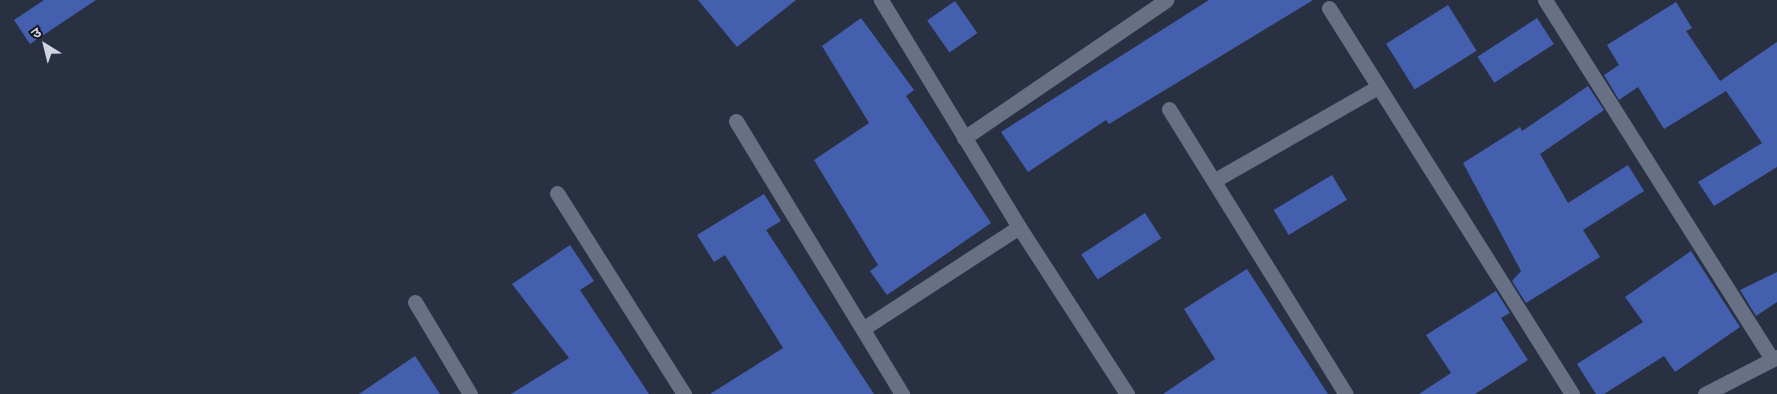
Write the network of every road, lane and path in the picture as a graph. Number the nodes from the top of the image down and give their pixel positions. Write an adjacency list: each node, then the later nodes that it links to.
1 (881, 0): 8 (street)
2 (1166, 0): 8 (street)
3 (1545, 0): 14 (street)
4 (1329, 8): 5 (street)
5 (1378, 87): 9 (street); 20 (street)
6 (1169, 109): 9 (street)
7 (736, 121): 13 (street)
8 (964, 138): 11 (street)
9 (1215, 180): 19 (street)
10 (557, 194): 16 (street)
11 (1019, 227): 13 (street); 18 (street)
12 (415, 302): 15 (street)
13 (864, 328): 17 (street)
14 (1774, 358): 21 (street)
15 (470, 394)
16 (684, 394)
17 (902, 394)
18 (1127, 394)
19 (1346, 394)
20 (1572, 394)
21 (1705, 394)

